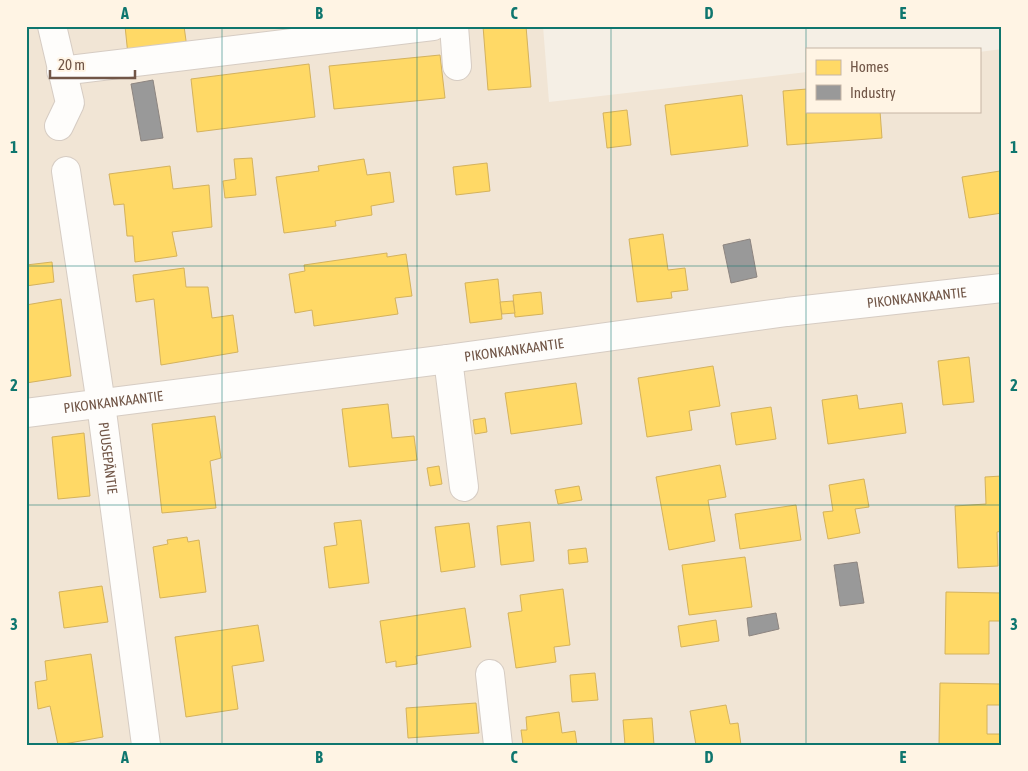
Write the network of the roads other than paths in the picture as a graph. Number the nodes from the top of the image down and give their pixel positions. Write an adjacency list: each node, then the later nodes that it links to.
1 (52, 26): 5 (street)
2 (433, 26): 5 (street)
3 (454, 26): 4 (street)
4 (456, 66)
5 (61, 71): 6 (street)
6 (60, 126)
7 (66, 171): 10 (street, PUUSEPÄNTIE)
8 (1002, 288): 9 (street, PIKONKANKAANTIE)
9 (448, 360): 10 (street, PIKONKANKAANTIE); 12 (street)
10 (101, 404): 11 (street, PIKONKANKAANTIE); 14 (street, PUUSEPÄNTIE)
11 (26, 413)
12 (464, 487)
13 (490, 674): 15 (street)
14 (146, 745)
15 (498, 745)

